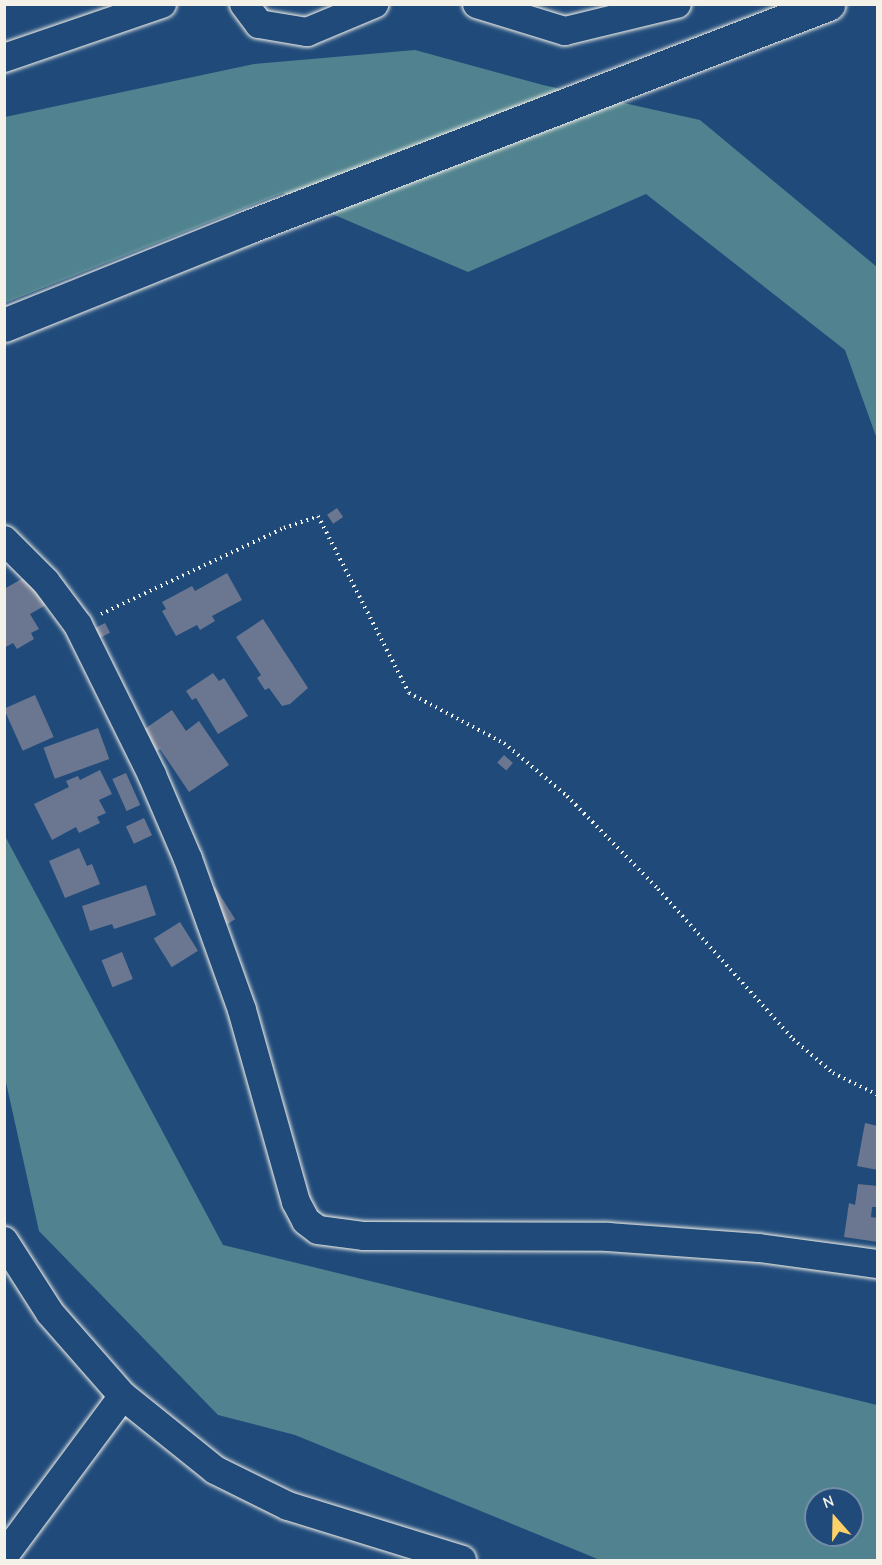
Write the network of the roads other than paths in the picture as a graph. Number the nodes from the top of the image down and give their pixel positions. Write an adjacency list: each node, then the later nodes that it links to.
1 (162, 4): 7 (street)
2 (244, 4): 3 (street)
3 (375, 4)
4 (477, 4): 5 (street)
5 (677, 4)
6 (814, 6): 8 (street)
7 (4, 58)
8 (4, 326)
9 (4, 540): 11 (street)
10 (4, 1241): 12 (street)
11 (878, 1264)
12 (123, 1396): 13 (street); 14 (street)
13 (4, 1556)
14 (462, 1560)

